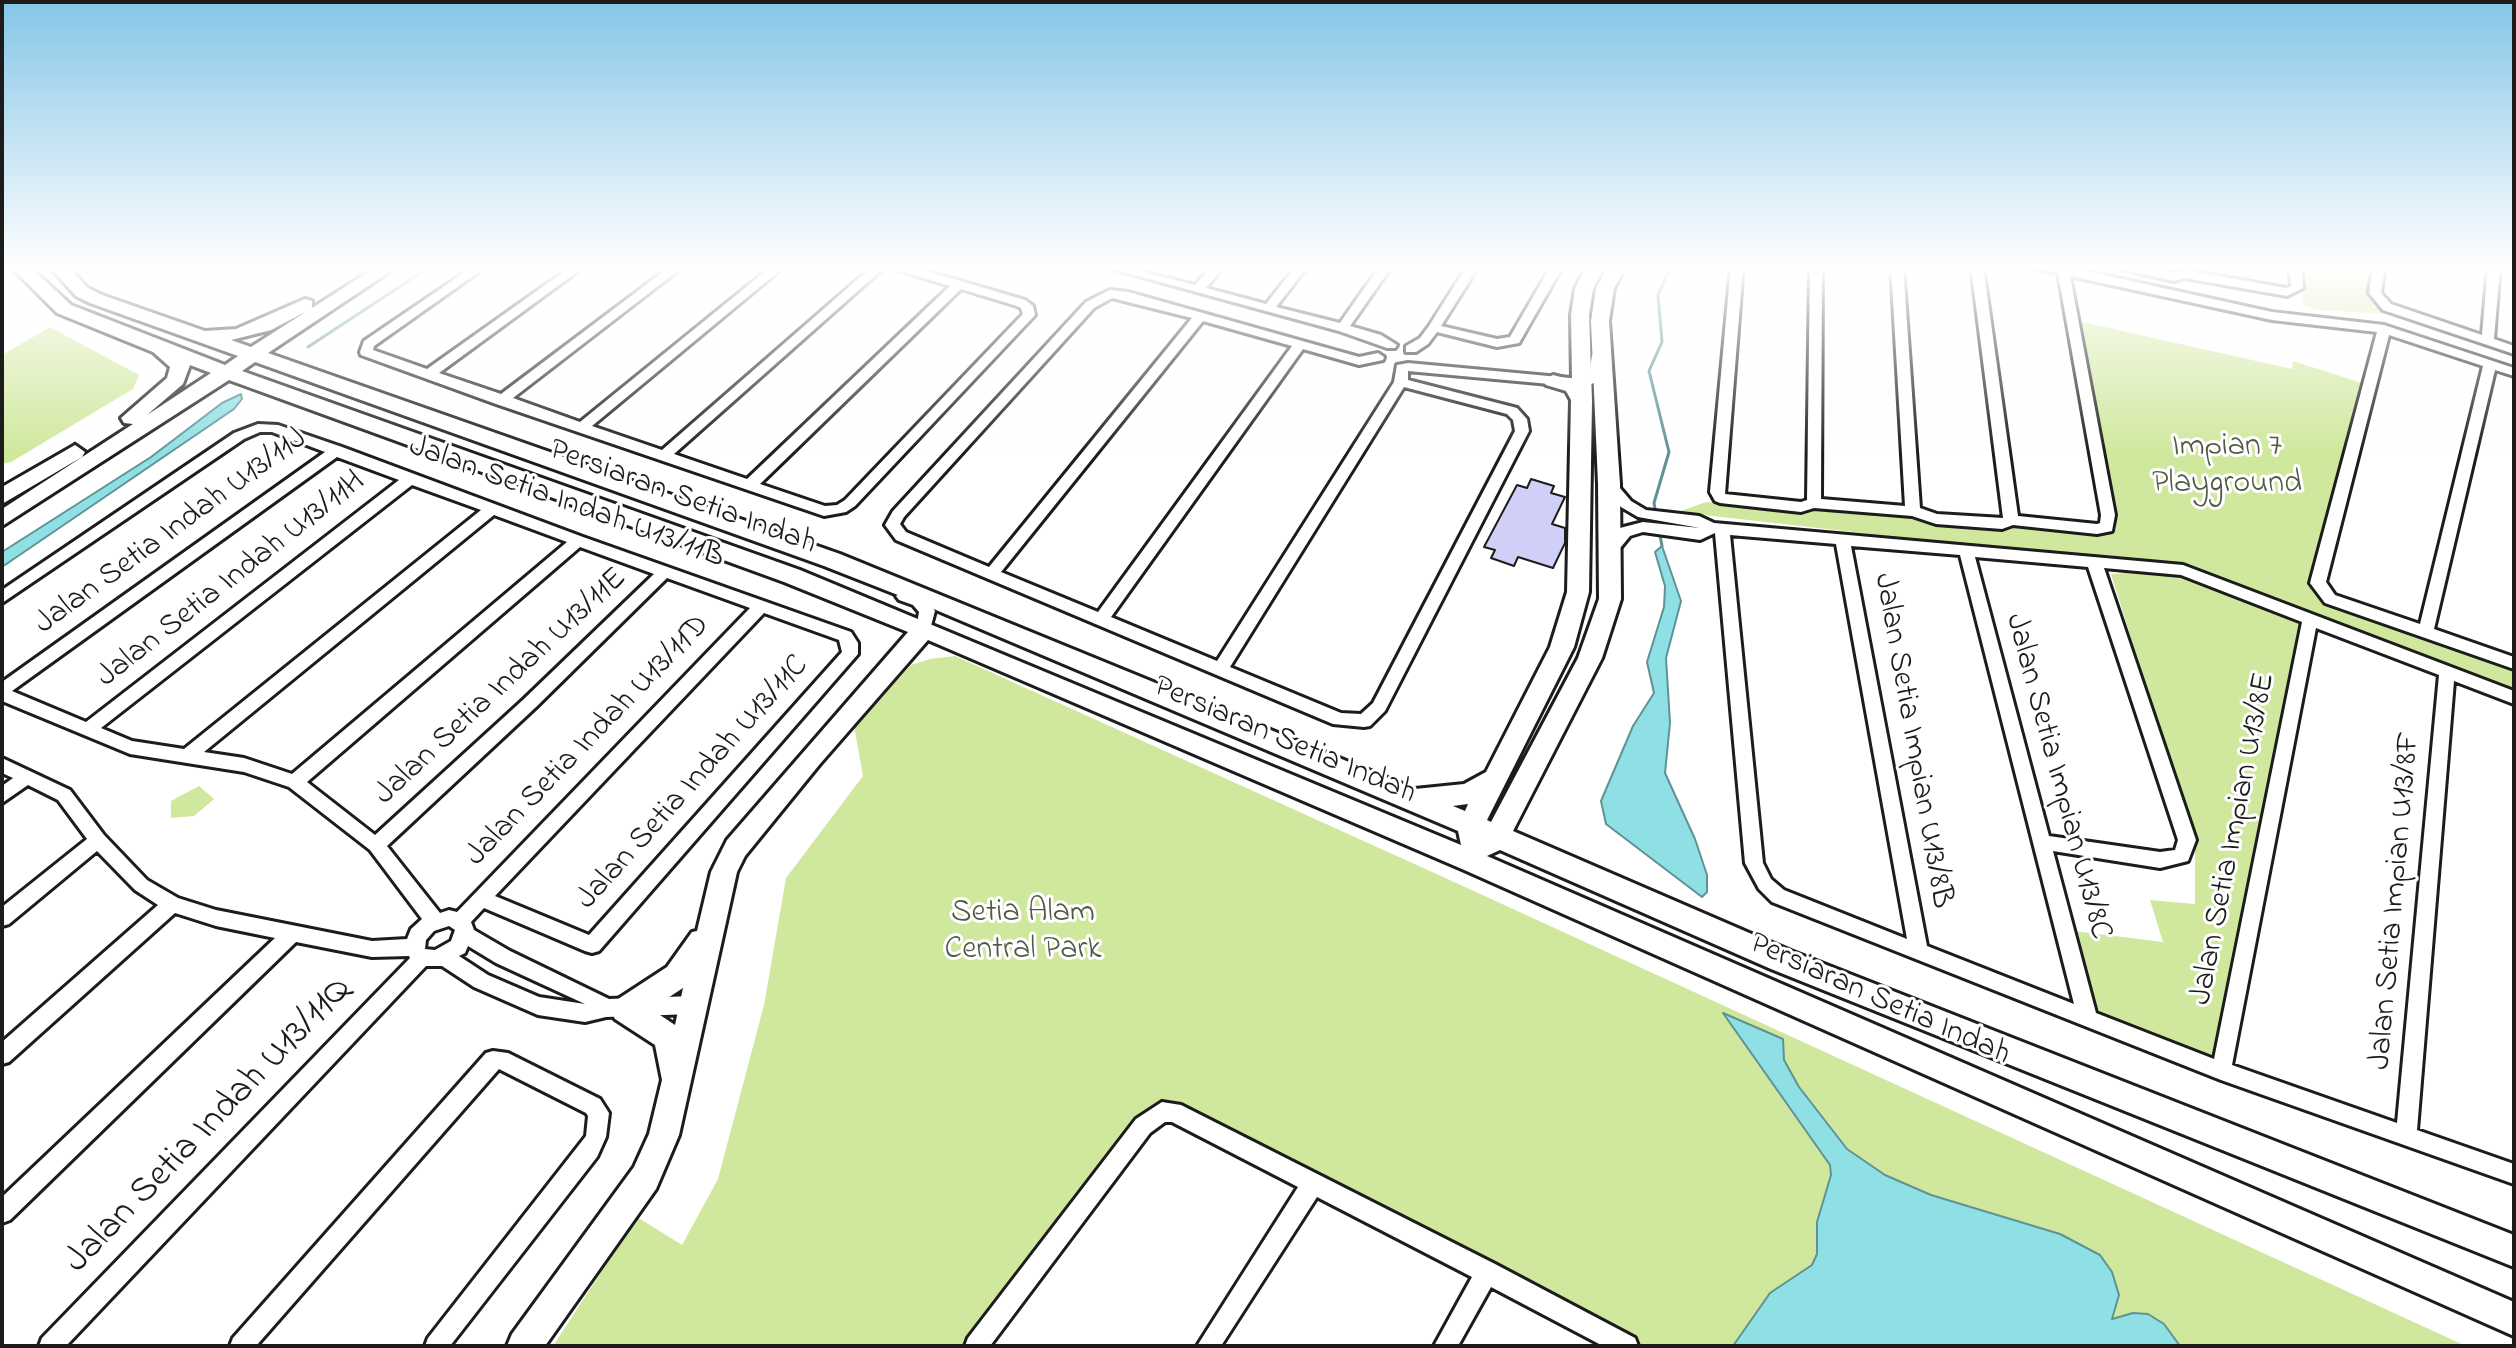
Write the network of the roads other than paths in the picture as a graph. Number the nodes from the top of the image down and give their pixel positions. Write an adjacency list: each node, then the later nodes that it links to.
1 (113, 329): 36 (street, Persiaran Setia Indah)
2 (181, 329): 32 (street, Persiaran Setia Indah)
3 (256, 329): 32 (street)
4 (275, 329): 38 (street)
5 (285, 329): 38 (street)
6 (301, 329): 44 (street)
7 (393, 329): 46 (street)
8 (491, 329): 46 (street)
9 (596, 329): 50 (street)
10 (702, 329): 53 (street)
11 (808, 329): 55 (street)
12 (912, 329): 58 (street)
13 (1017, 329): 58 (street)
14 (1068, 329): 74 (street)
15 (1190, 329): 74 (street)
16 (1246, 329): 34 (street)
17 (1346, 329): 35 (street)
18 (1433, 329): 40 (street)
19 (1438, 329): 20 (street)
20 (1521, 329)
21 (1580, 329): 48 (street)
22 (1599, 329): 48 (street)
23 (1600, 329): 57 (street)
24 (1731, 329): 60 (street)
25 (1815, 329): 60 (street)
26 (1901, 329): 62 (street)
27 (1985, 329): 64 (street)
28 (2074, 329): 64 (street)
29 (2384, 329): 41 (street); 81 (street)
30 (2458, 329): 33 (street)
31 (2489, 329): 33 (street)
32 (190, 332): 38 (street, Persiaran Setia Indah)
33 (2488, 339): 37 (street)
34 (1300, 344): 39 (street); 78 (street)
35 (1391, 345): 39 (street); 40 (street)
36 (157, 347): 42 (street, Persiaran Setia Indah); 52 (street)
37 (2514, 350)
38 (245, 353): 42 (street); 44 (street, Persiaran Setia Indah)
39 (1378, 357): 40 (street)
40 (1408, 364): 43 (street); 86 (street); 86 (street)
41 (2490, 365): 45 (street); 81 (street)
42 (219, 369): 49 (street, Persiaran Setia Indah); 51 (street); 52 (street)
43 (1505, 371): 47 (street); 48 (street)
44 (295, 372): 71 (street, Persiaran Setia Indah)
45 (2514, 372)
46 (427, 375): 50 (street)
47 (1553, 381): 48 (street)
48 (1582, 382): 94 (street)
49 (269, 387): 51 (street); 77 (street, Persiaran Setia Indah)
50 (501, 401): 53 (street)
51 (180, 403): 63 (street)
52 (131, 418): 59 (street)
53 (581, 428): 55 (street)
54 (337, 450): 56 (street, Jalan Setia Indah U13/11B); 75 (street, Jalan Setia Indah U13/11B); 88 (street, Jalan Setia Indah U13/11J)
55 (663, 456): 58 (street)
56 (411, 478): 61 (street, Jalan Setia Indah U13/11B); 90 (street, Jalan Setia Indah U13/11H)
57 (1609, 484): 65 (street); 69 (street)
58 (749, 486)
59 (2, 497)
60 (1814, 503): 62 (street)
61 (492, 509): 67 (street, Jalan Setia Indah U13/11B); 91 (street)
62 (1913, 511): 64 (street)
63 (2, 519)
64 (2011, 520)
65 (1643, 521): 66 (street); 69 (street)
66 (1716, 529): 68 (street); 112 (street)
67 (578, 541): 73 (street, Jalan Setia Indah U13/11B); 95 (street)
68 (1843, 541): 70 (street); 112 (street, Jalan Setia Impian U13/8B)
69 (1611, 549): 96 (street)
70 (1966, 551): 72 (street); 101 (street, Jalan Setia Impian U13/8C)
71 (832, 560): 80 (street); 98 (street, Persiaran Setia Indah)
72 (2095, 564): 79 (street); 101 (street)
73 (666, 571): 76 (street, Jalan Setia Indah U13/11B); 102 (street, Jalan Setia Indah U13/11E)
74 (991, 574): 78 (street)
75 (2, 598)
76 (762, 605): 82 (street, Jalan Setia Indah U13/11B); 105 (street, Jalan Setia Indah U13/11D)
77 (882, 612): 80 (street, Persiaran Setia Indah); 85 (street)
78 (1101, 619): 86 (street)
79 (2310, 619): 87 (street); 118 (street, Jalan Setia Impian U13/8E)
80 (924, 629): 83 (street, Persiaran Setia Indah); 85 (street)
81 (2426, 631): 84 (street)
82 (850, 643): 105 (street, Jalan Setia Indah U13/11C)
83 (963, 645): 85 (street); 104 (street, Persiaran Setia Indah)
84 (2514, 663)
85 (889, 668): 109 (street)
86 (1220, 670)
87 (2447, 672): 89 (street); 120 (street, Jalan Setia Impian U13/8F)
88 (2, 692): 90 (street)
89 (2514, 698)
90 (88, 729): 91 (street)
91 (188, 755): 95 (street)
92 (2, 765): 93 (street)
93 (26, 777): 97 (street); 100 (street)
94 (1495, 779): 98 (street); 99 (street)
95 (295, 782): 102 (street)
96 (1520, 788): 99 (street); 103 (street)
97 (2, 796)
98 (1411, 799): 99 (street, Persiaran Setia Indah)
99 (1484, 830): 103 (street, Persiaran Setia Indah); 104 (street)
100 (98, 840): 106 (street); 107 (street)
101 (2041, 842): 116 (street, Jalan Setia Impian U13/8C)
102 (376, 845): 108 (street)
103 (1545, 857): 124 (street, Persiaran Setia Indah)
104 (1471, 861): 126 (street, Persiaran Setia Indah)
105 (482, 899): 110 (street, Jalan Setia Indah U13/11D)
106 (172, 904): 111 (street); 117 (street)
107 (2, 918)
108 (435, 921): 110 (street); 113 (street)
109 (711, 925): 114 (street); 115 (street)
110 (462, 928): 113 (street, Jalan Setia Indah U13/11D); 115 (street)
111 (292, 934): 113 (street); 123 (street)
112 (1919, 952): 116 (street)
113 (426, 954): 115 (street); 127 (street, Jalan Setia Indah U13/11Q)
114 (693, 1005): 115 (street); 119 (street)
115 (615, 1009): 119 (street)
116 (2088, 1019): 118 (street)
117 (2, 1055)
118 (2221, 1071): 120 (street)
119 (676, 1092): 130 (street)
120 (2406, 1136): 121 (street)
121 (2514, 1174)
122 (1313, 1184): 125 (street); 131 (street); 132 (street)
123 (2, 1212)
124 (2514, 1251)
125 (1487, 1272): 133 (street); 134 (street)
126 (2514, 1319)
127 (50, 1346)
128 (241, 1346): 129 (street)
129 (436, 1346)
130 (524, 1346)
131 (976, 1346)
132 (1208, 1346)
133 (1445, 1346)
134 (1627, 1346)

